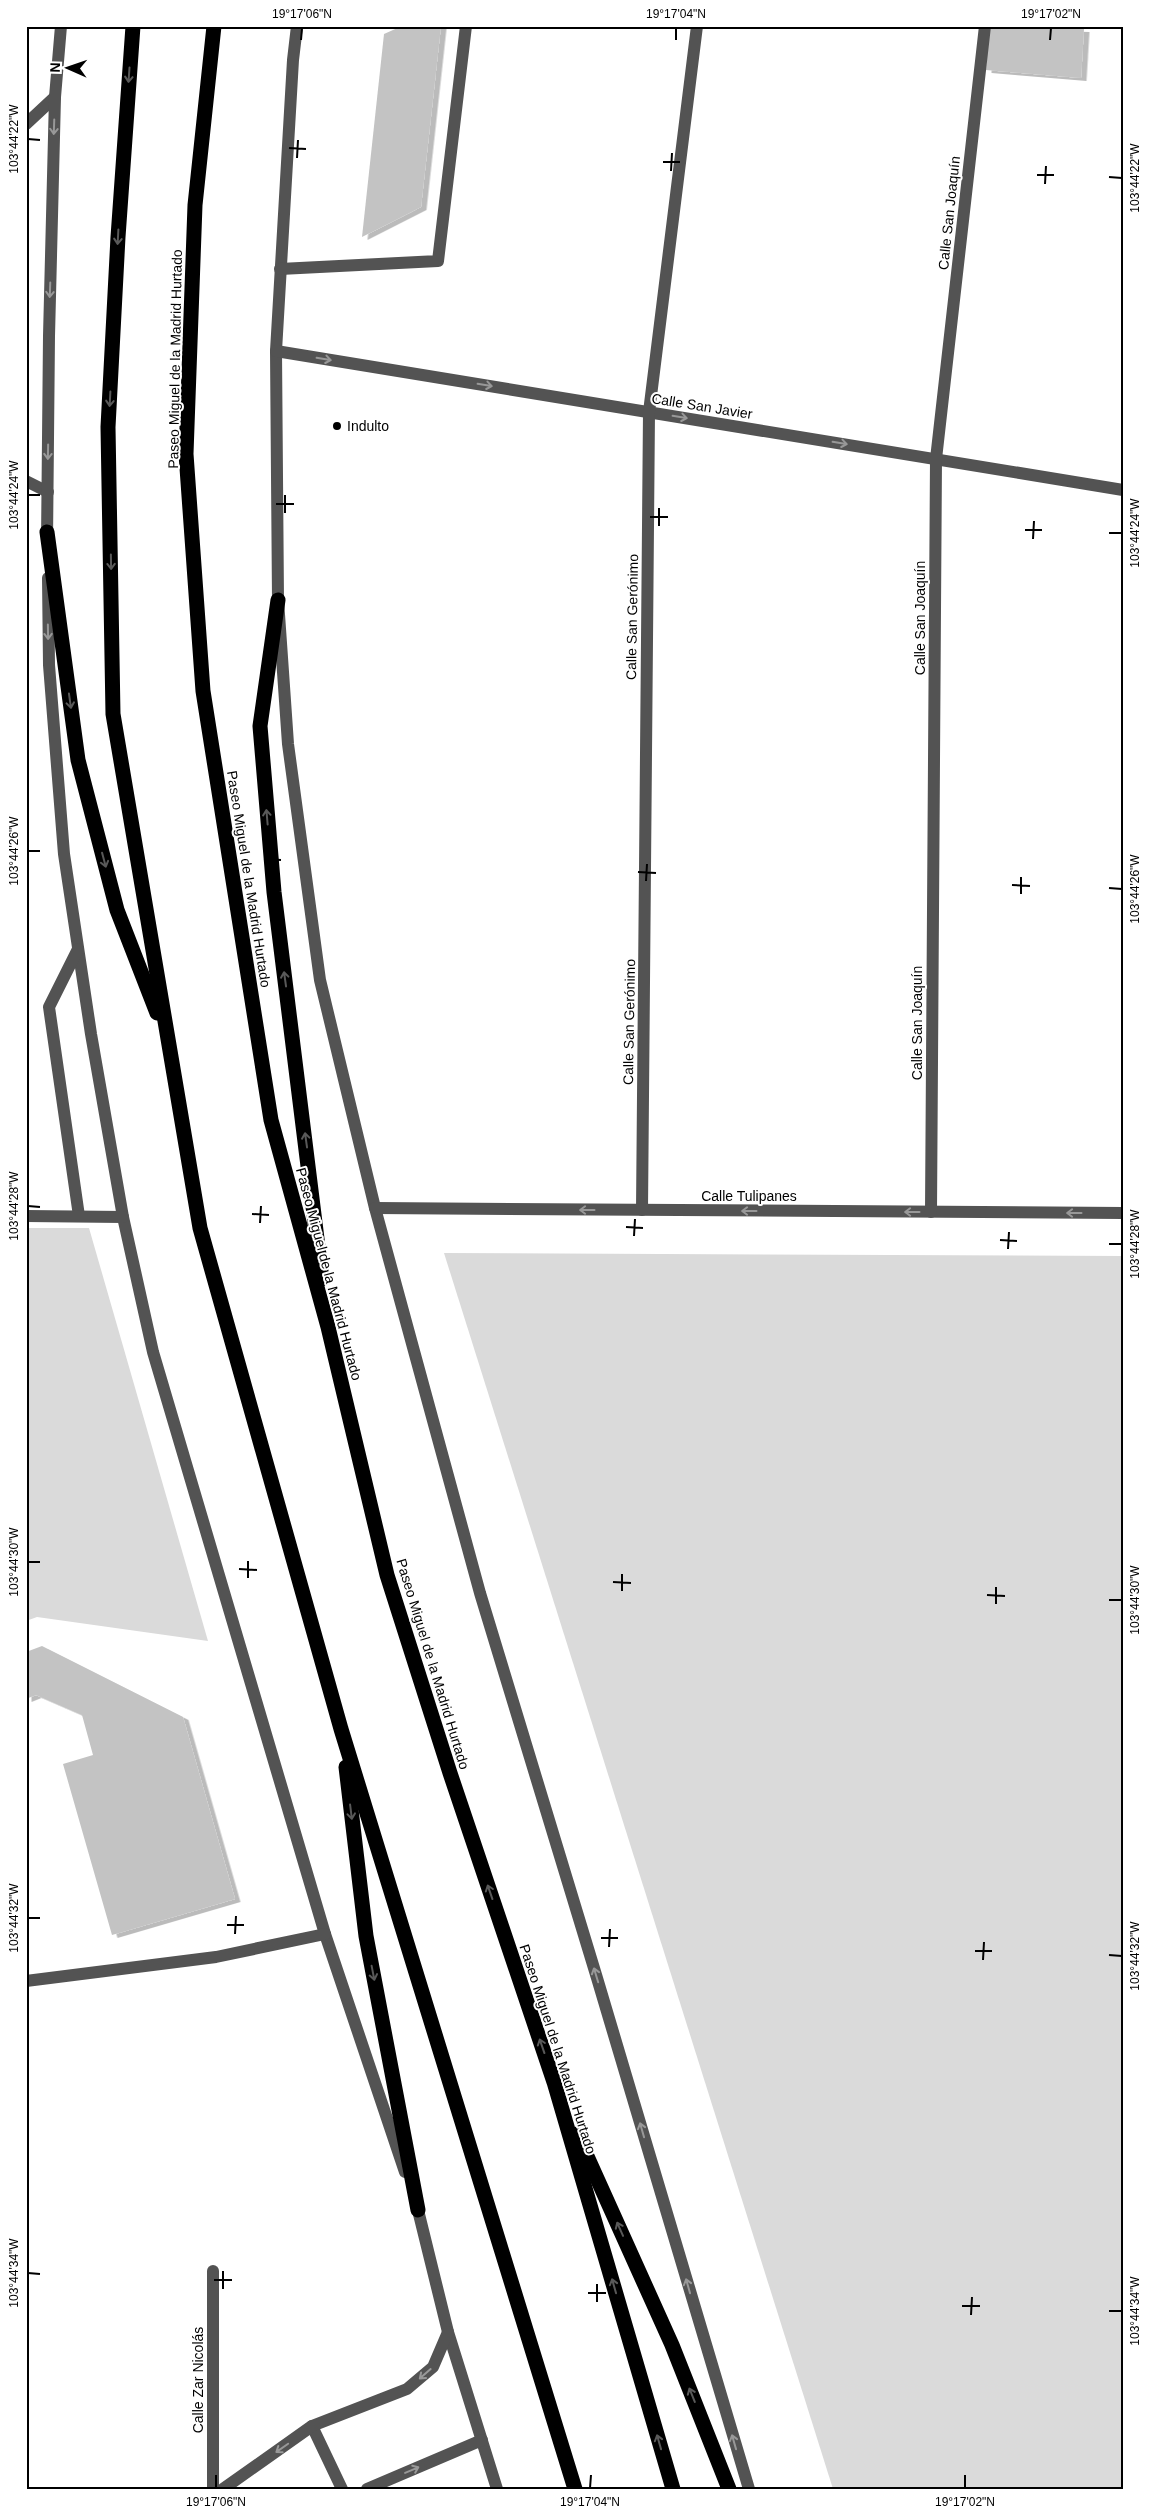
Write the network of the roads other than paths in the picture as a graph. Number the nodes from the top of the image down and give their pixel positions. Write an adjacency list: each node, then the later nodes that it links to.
1 (61, 26): 8 (street)
2 (133, 26): 20 (highway, one-way to 20)
3 (214, 26): 28 (highway, Paseo Miguel de la Madrid Hurtado)
4 (298, 26): 10 (street)
5 (466, 26): 10 (street)
6 (697, 26): 12 (street, Calle San Gerónimo)
7 (985, 26): 13 (street, Calle San Joaquín)
8 (55, 96): 9 (street); 16 (street, one-way to 16)
9 (26, 124)
10 (280, 269): 11 (street)
11 (276, 351): 12 (street, Calle San Javier, one-way to 12); 18 (street)
12 (649, 412): 13 (street, Calle San Javier, one-way to 13); 22 (street, Calle San Gerónimo)
13 (936, 459): 15 (street, Calle San Javier); 23 (street, Calle San Joaquín)
14 (26, 481): 16 (street)
15 (1123, 490)
16 (48, 492): 17 (street)
17 (47, 532): 19 (street, one-way to 19); 20 (highway, one-way to 20)
18 (278, 600): 21 (street); 28 (highway, one-way to 18)
19 (78, 949): 26 (street); 27 (street)
20 (169, 1044): 29 (highway)
21 (375, 1208): 22 (street, Calle Tulipanes, one-way to 21); 46 (street, one-way to 21)
22 (642, 1210): 23 (street, Calle Tulipanes, one-way to 22)
23 (931, 1212): 24 (street, Calle Tulipanes, one-way to 23)
24 (1123, 1213)
25 (26, 1216): 26 (street)
26 (79, 1216): 27 (street)
27 (123, 1217): 30 (street)
28 (328, 1328): 32 (highway, Paseo Miguel de la Madrid Hurtado, one-way to 28)
29 (341, 1729): 33 (highway, one-way to 33); 43 (highway)
30 (325, 1934): 31 (street); 33 (street)
31 (26, 1981)
32 (554, 2082): 44 (highway, Paseo Miguel de la Madrid Hurtado, one-way to 32); 45 (highway, one-way to 32)
33 (418, 2210): 35 (street)
34 (213, 2271): 38 (street, Calle Zar Nicolás)
35 (448, 2332): 36 (street, one-way to 36); 37 (street)
36 (312, 2426): 39 (street, one-way to 39); 40 (street)
37 (482, 2440): 41 (street, one-way to 37); 42 (street)
38 (213, 2489)
39 (223, 2489)
40 (342, 2489)
41 (367, 2489)
42 (497, 2489)
43 (575, 2489)
44 (673, 2489)
45 (729, 2489)
46 (748, 2489)

